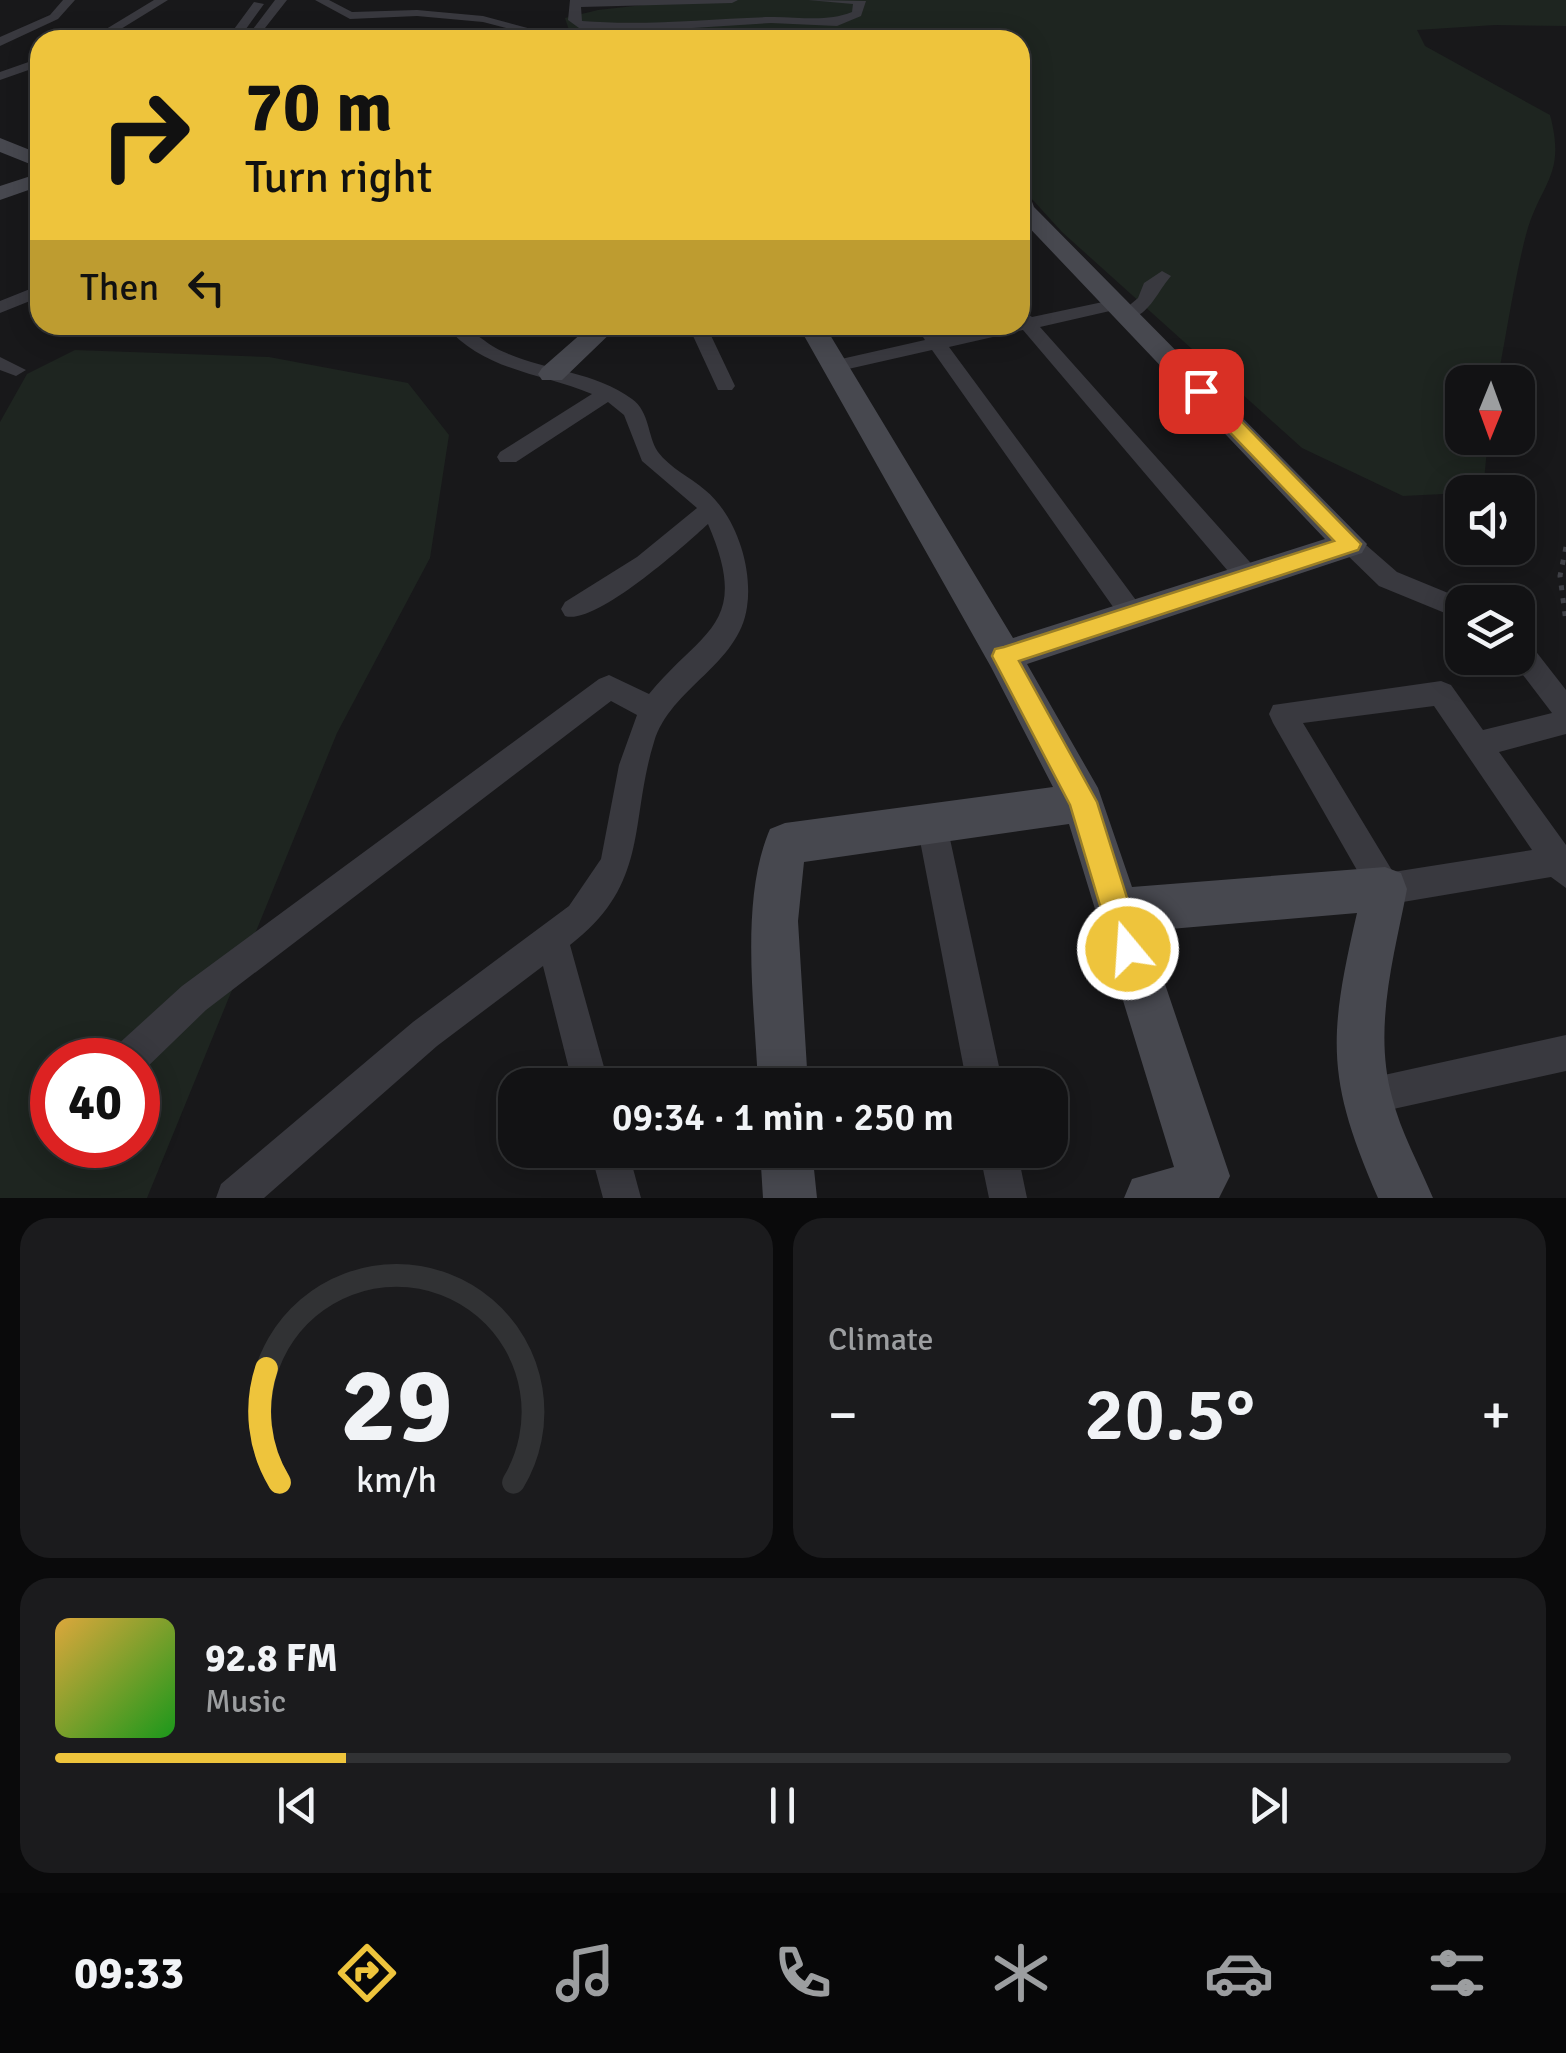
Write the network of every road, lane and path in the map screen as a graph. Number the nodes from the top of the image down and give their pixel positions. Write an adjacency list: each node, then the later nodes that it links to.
1 (162, 0): 12 (street)
2 (282, 0): 8 (street); 14 (street)
3 (320, 0): 15 (street)
4 (729, 0): 9 (street); 11 (street)
5 (814, 0): 6 (street)
6 (860, 0): 11 (street)
7 (69, 2): 10 (street); 16 (street)
8 (257, 2): 13 (street)
9 (576, 2): 11 (street)
10 (17, 18)
11 (733, 24)
12 (111, 30)
13 (239, 30)
14 (262, 30)
15 (524, 30)
16 (0, 42)
17 (30, 66): 18 (street)
18 (0, 76)
19 (30, 82): 20 (street)
20 (0, 92)
21 (0, 144): 22 (street)
22 (30, 158)
23 (30, 183): 24 (street)
24 (0, 193)
25 (1030, 215): 29 (street)
26 (1162, 276): 29 (street)
27 (30, 294): 28 (street)
28 (0, 308)
29 (1122, 310): 30 (street); 44 (street)
30 (1030, 319)
31 (1030, 327): 46 (street)
32 (463, 335): 39 (street)
33 (595, 335): 39 (street)
34 (702, 335): 40 (street)
35 (817, 335): 38 (street)
36 (927, 335): 38 (street)
37 (931, 335): 49 (street)
38 (835, 366): 51 (street)
39 (552, 374): 41 (street)
40 (725, 386)
41 (606, 394): 42 (street); 43 (street)
42 (508, 457)
43 (712, 509): 48 (street); 53 (street)
44 (1350, 544): 46 (street); 47 (street)
45 (1566, 547): 50 (path)
46 (1248, 576): 49 (street)
47 (1445, 603)
48 (574, 609)
49 (1132, 614): 51 (street)
50 (1566, 622)
51 (1004, 656): 57 (street)
52 (1535, 670): 54 (street)
53 (653, 710): 62 (street); 63 (street)
54 (1566, 711)
55 (1566, 722): 56 (street)
56 (1476, 745): 59 (street); 60 (street)
57 (1083, 802): 58 (street); 61 (street)
58 (932, 825): 66 (street); 67 (street)
59 (1563, 865): 60 (street)
60 (1386, 889): 61 (street); 68 (street)
61 (1115, 911): 76 (street)
62 (552, 938): 65 (street); 72 (street)
63 (151, 1038)
64 (1566, 1053): 68 (street)
65 (586, 1068)
66 (781, 1068)
67 (982, 1068)
68 (1366, 1097): 77 (street)
69 (613, 1168): 73 (street)
70 (788, 1168): 74 (street)
71 (1002, 1168): 75 (street)
72 (237, 1197)
73 (622, 1198)
74 (790, 1198)
75 (1008, 1198)
76 (1150, 1198)
77 (1406, 1198)

